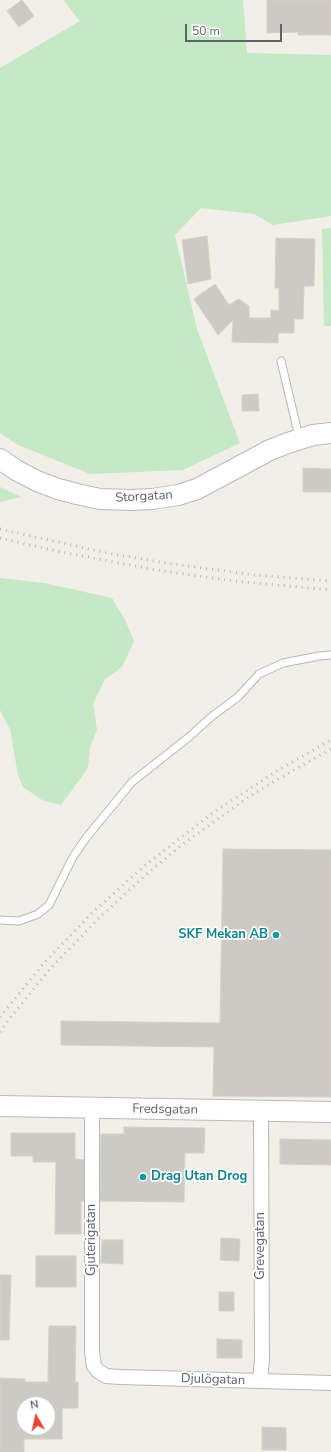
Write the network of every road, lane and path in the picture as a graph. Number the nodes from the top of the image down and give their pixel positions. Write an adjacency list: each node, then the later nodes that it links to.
1 (281, 361): 3 (lane)
2 (331, 433): 3 (street, Storgatan)
3 (300, 439): 4 (street, Storgatan)
4 (0, 459)
5 (331, 655): 6 (lane)
6 (0, 920)
7 (0, 1106): 8 (street, Fredsgatan)
8 (92, 1108): 9 (street, Fredsgatan); 11 (street, Gjuterigatan)
9 (261, 1111): 10 (street, Fredsgatan); 12 (street, Grevegatan)
10 (331, 1112)
11 (97, 1370): 12 (street, Djulögatan)
12 (260, 1381): 13 (street, Djulögatan)
13 (331, 1383)

